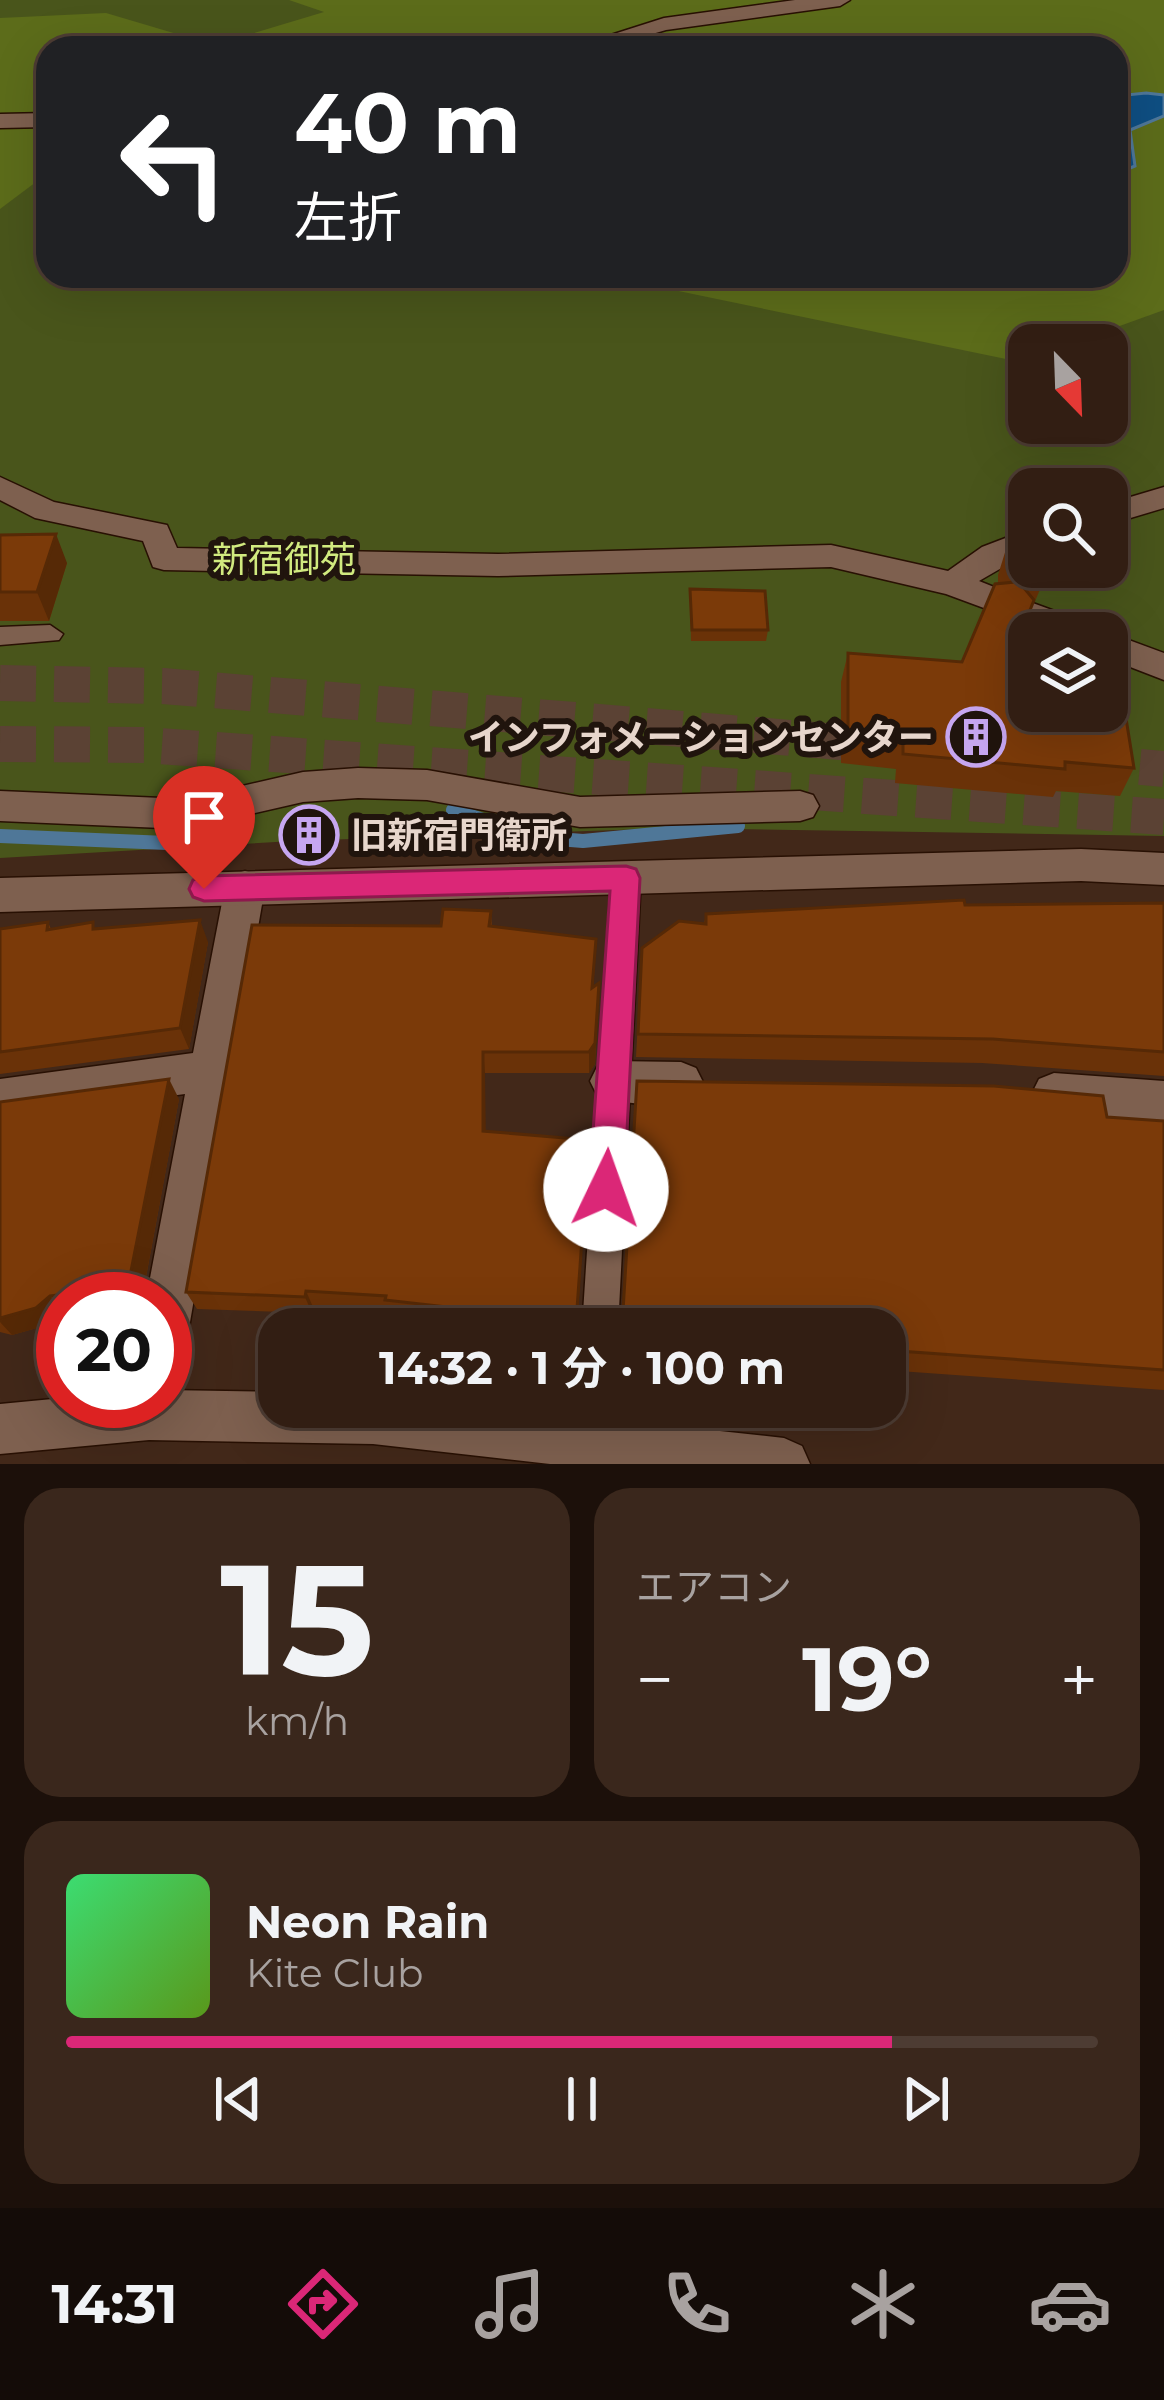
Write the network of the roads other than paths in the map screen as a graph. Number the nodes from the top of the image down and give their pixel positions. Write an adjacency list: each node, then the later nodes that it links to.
1 (840, 0): 2 (street)
2 (622, 36)
3 (36, 120): 4 (street)
4 (0, 122)
5 (0, 487): 9 (street)
6 (1164, 497): 7 (street)
7 (1128, 508)
8 (1008, 549): 9 (street)
9 (953, 584): 10 (street)
10 (992, 599)
11 (50, 634): 12 (lane)
12 (0, 636)
13 (1128, 652): 14 (street)
14 (1164, 667)
15 (0, 806): 16 (street)
16 (800, 806)
17 (1164, 868): 18 (street)
18 (626, 878): 19 (street); 22 (lane)
19 (245, 887): 20 (street); 21 (street)
20 (0, 895)
21 (212, 1071): 25 (street); 27 (street)
22 (612, 1082): 23 (street); 28 (lane)
23 (728, 1083)
24 (1005, 1089): 26 (street)
25 (0, 1099)
26 (1164, 1102)
27 (175, 1272)
28 (601, 1308)
29 (192, 1410): 30 (street)
30 (258, 1413)
31 (36, 1425): 33 (street)
32 (608, 1428): 34 (street)
33 (0, 1430)
34 (784, 1464)

